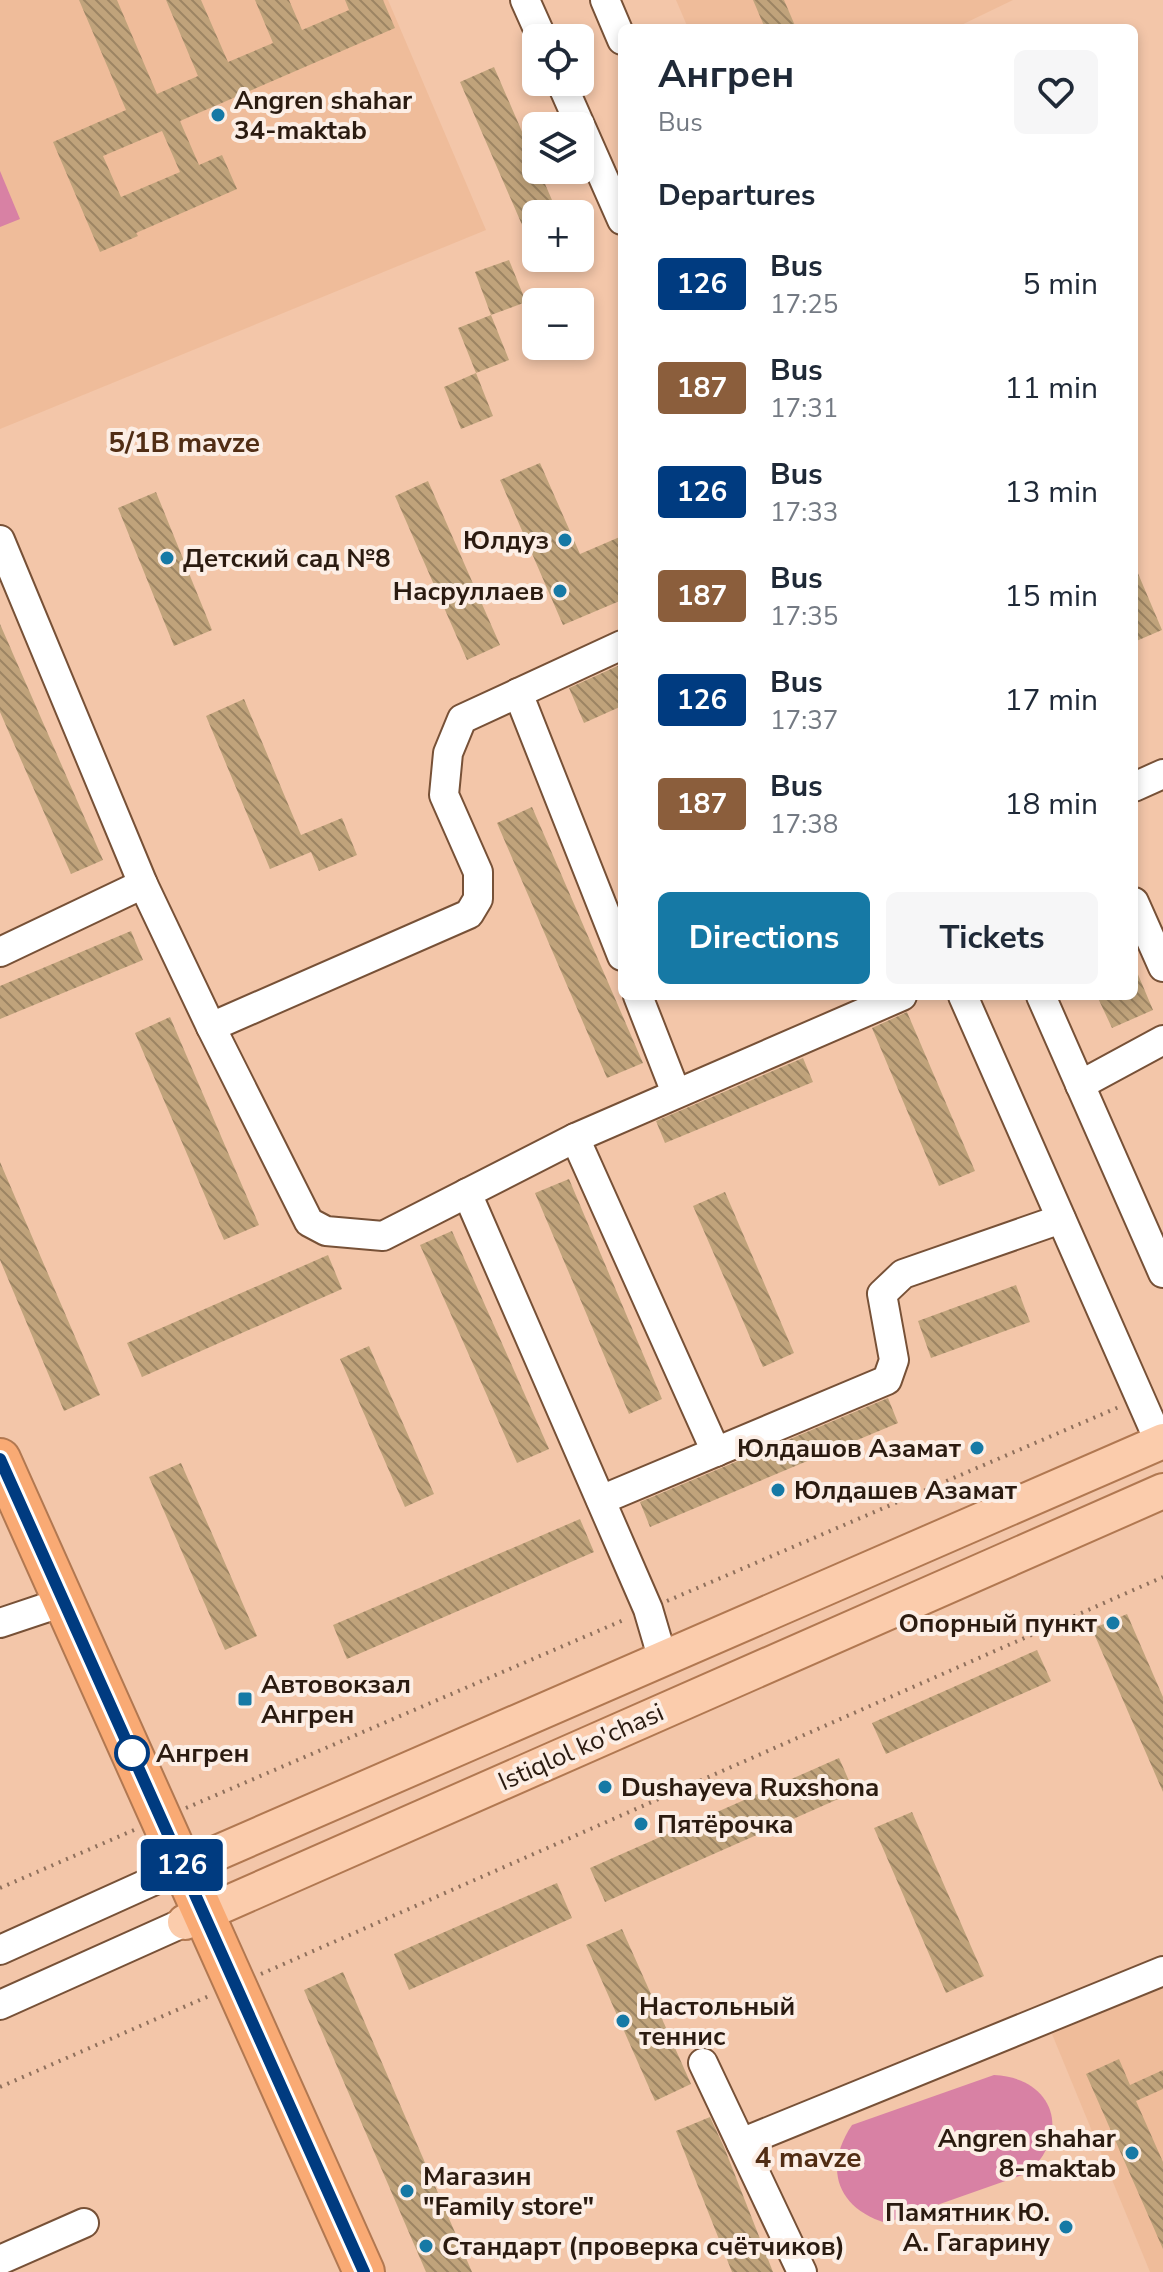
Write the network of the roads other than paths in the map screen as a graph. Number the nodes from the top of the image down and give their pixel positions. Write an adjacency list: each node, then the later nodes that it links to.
1 (525, 0): 3 (street)
2 (605, 0): 4 (street)
3 (536, 24)
4 (618, 31)
5 (567, 96): 6 (street)
6 (618, 211)
7 (0, 540): 12 (street)
8 (618, 647): 9 (street)
9 (518, 693): 14 (street); 21 (street)
10 (1163, 774): 11 (street)
11 (1138, 785)
12 (143, 884): 15 (street); 21 (street)
13 (1138, 911): 16 (street)
14 (618, 946)
15 (0, 952)
16 (1163, 967)
17 (640, 1000): 24 (street)
18 (893, 1000): 24 (street)
19 (965, 1000): 27 (street)
20 (1043, 1000): 23 (street)
21 (211, 1027): 26 (street)
22 (1163, 1040): 23 (street)
23 (1080, 1085): 28 (street)
24 (676, 1093): 25 (street)
25 (575, 1138): 26 (street); 30 (street)
26 (467, 1193): 34 (street)
27 (1061, 1219): 29 (street); 30 (street)
28 (1163, 1273)
29 (1162, 1442): 33 (main road, Istiqlol ko'chasi)
30 (716, 1452): 34 (street)
31 (0, 1459): 40 (highway)
32 (1163, 1491): 36 (main road, Istiqlol ko'chasi)
33 (1045, 1494): 36 (main road); 39 (main road, Istiqlol ko'chasi)
34 (601, 1500): 39 (street)
35 (0, 1507): 37 (highway)
36 (1061, 1536): 42 (main road, Istiqlol ko'chasi)
37 (45, 1608): 38 (street); 40 (highway)
38 (0, 1623)
39 (663, 1660): 41 (main road, Istiqlol ko'chasi)
40 (152, 1822): 41 (highway)
41 (174, 1871): 42 (highway); 43 (street, Istiqlol ko'chasi)
42 (195, 1918): 45 (highway); 46 (street, Istiqlol ko'chasi)
43 (0, 1950)
44 (1163, 1971): 48 (street)
45 (227, 1989): 51 (highway); 52 (highway)
46 (0, 2005)
47 (703, 2063): 48 (street)
48 (741, 2143): 53 (street)
49 (84, 2223): 50 (street)
50 (0, 2260)
51 (340, 2272)
52 (364, 2272)
53 (802, 2272)

